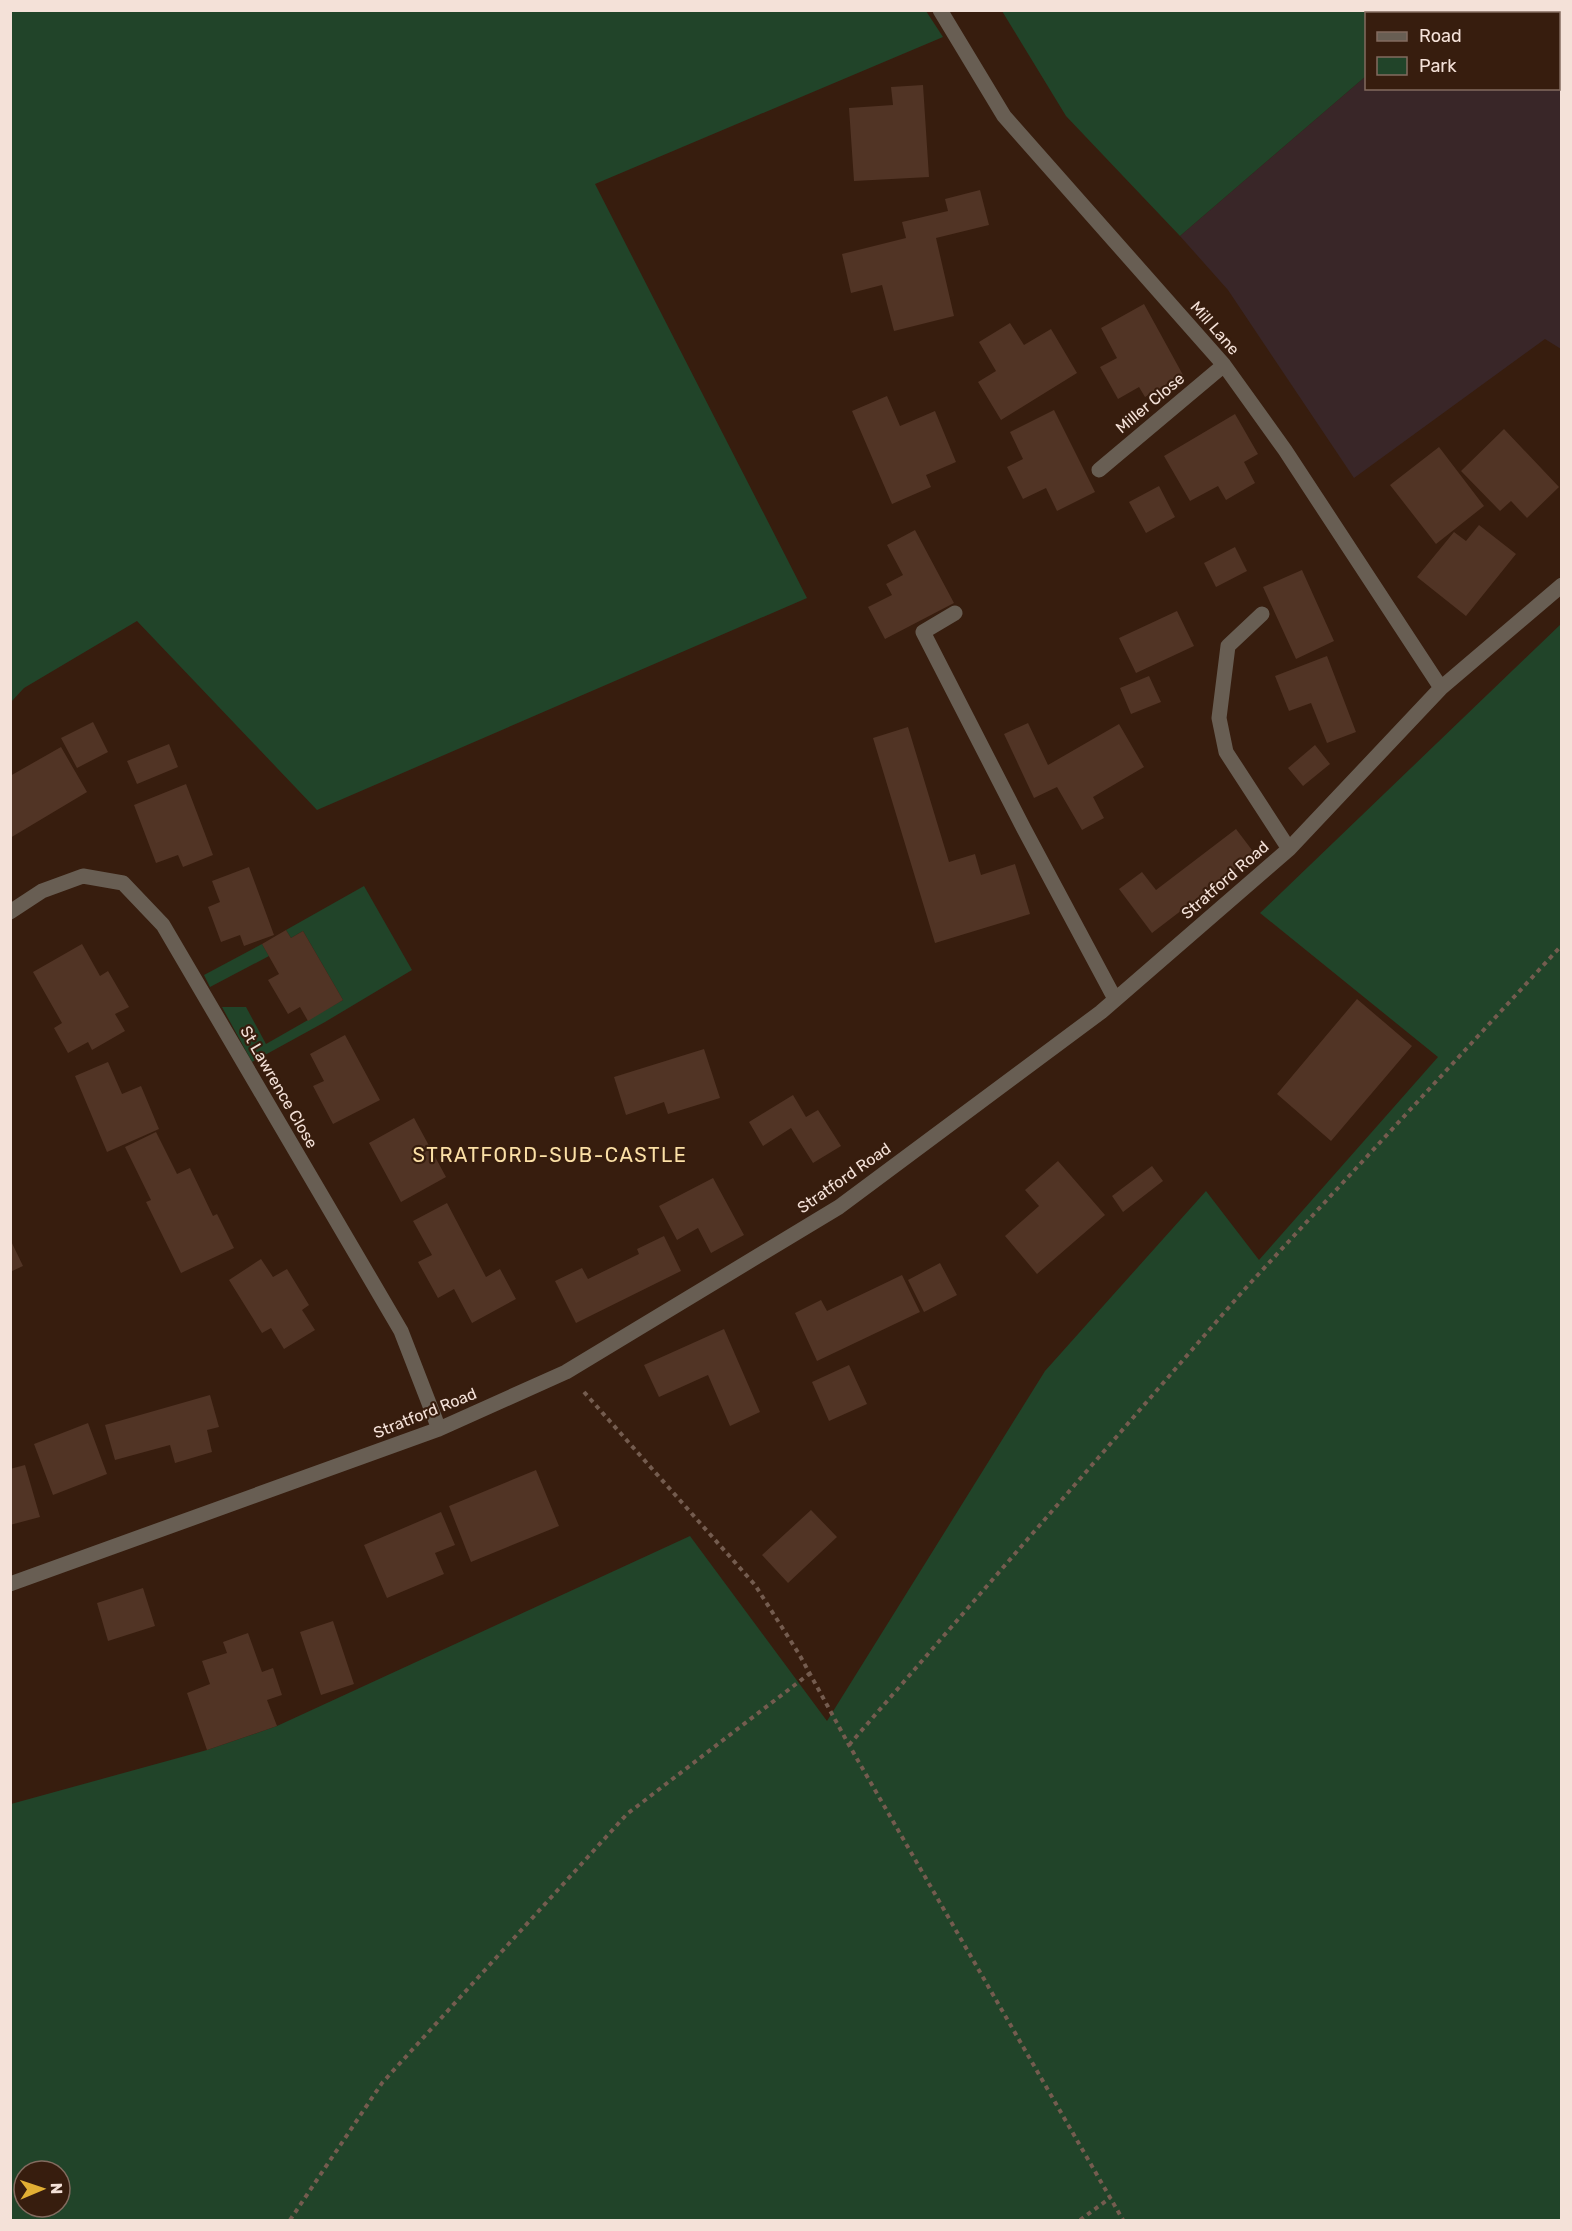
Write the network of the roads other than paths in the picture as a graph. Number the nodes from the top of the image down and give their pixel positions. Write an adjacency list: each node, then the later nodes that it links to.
1 (940, 10): 2 (street, Mill Lane)
2 (1224, 365): 3 (street, Miller Close); 7 (street, Mill Lane)
3 (1099, 470)
4 (1562, 585): 7 (street, Stratford Road)
5 (955, 613): 10 (street)
6 (1262, 614): 8 (street)
7 (1440, 688): 8 (street, Stratford Road)
8 (1289, 849): 10 (street, Stratford Road)
9 (10, 912): 11 (street, St Lawrence Close)
10 (1115, 999): 11 (street, Stratford Road)
11 (439, 1429): 12 (street, Stratford Road)
12 (10, 1584)

